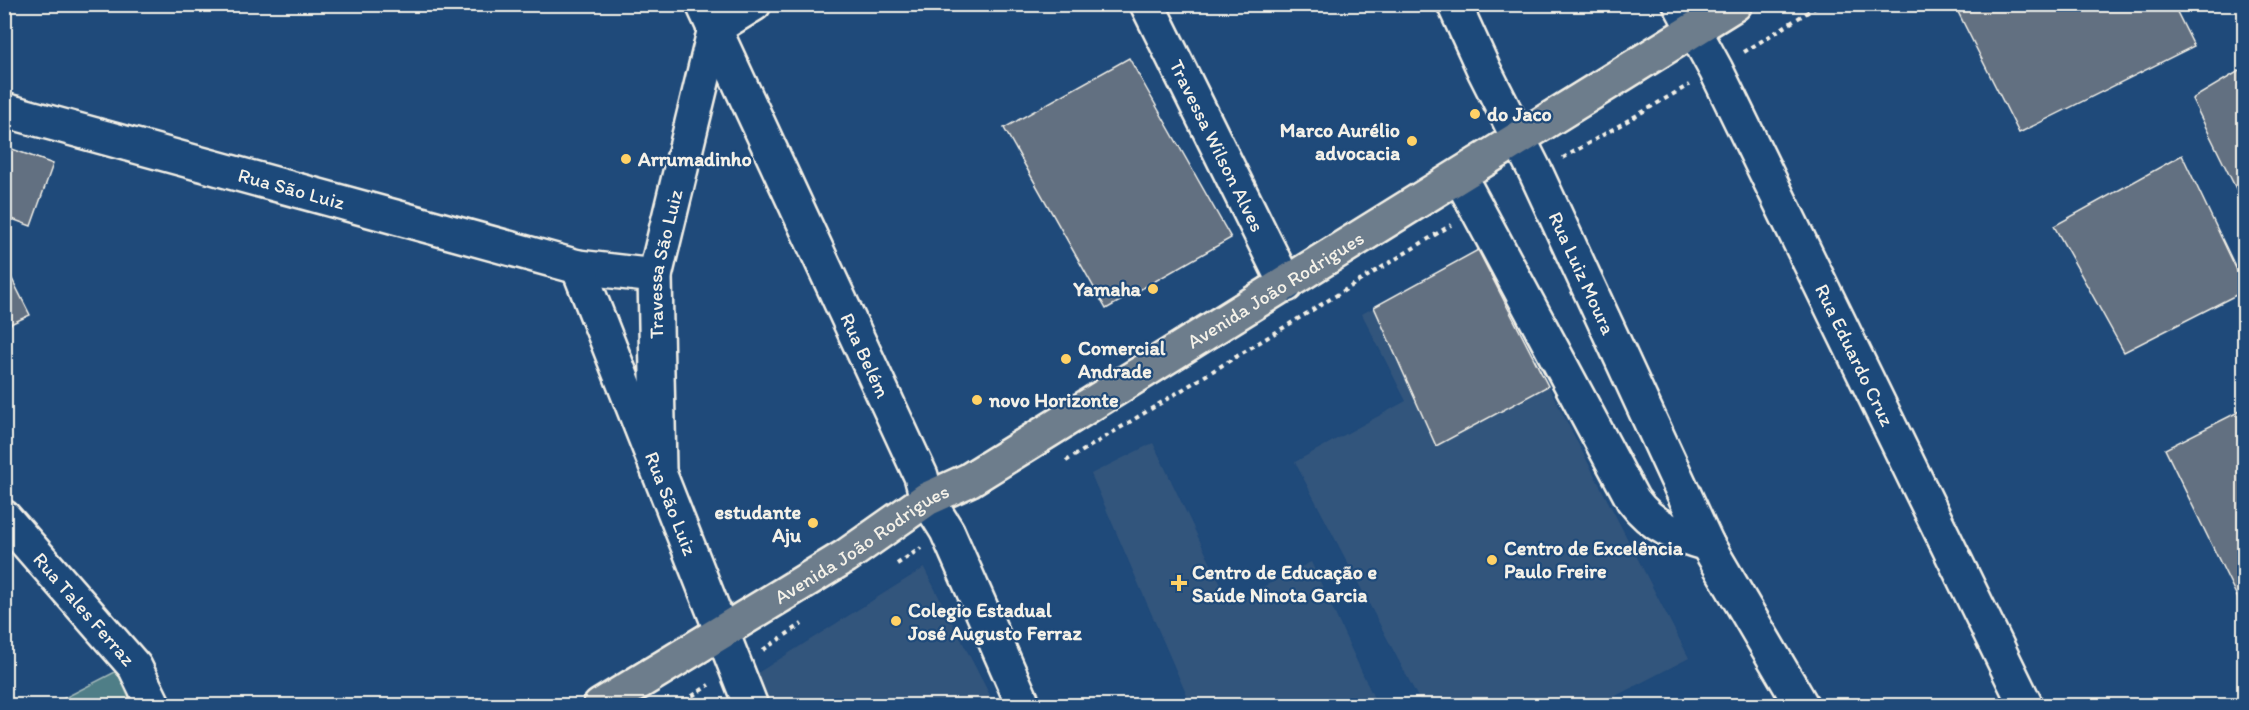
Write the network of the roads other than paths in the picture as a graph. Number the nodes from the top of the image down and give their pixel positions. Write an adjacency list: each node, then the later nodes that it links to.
1 (754, 4): 5 (street)
2 (1147, 4): 12 (street, Travessa Wilson Alves)
3 (1454, 4): 8 (street, Rua Luiz Moura)
4 (1734, 4): 6 (main road, Avenida João Rodrigues)
5 (709, 16): 11 (street, Travessa São Luiz); 14 (street, Rua Belém)
6 (1687, 17): 8 (main road, Avenida João Rodrigues); 23 (street, Rua Eduardo Cruz)
7 (4, 110): 10 (street, Rua São Luiz)
8 (1520, 140): 9 (main road, Avenida João Rodrigues); 16 (street, Rua Luiz Moura)
9 (1460, 177): 12 (main road, Avenida João Rodrigues); 16 (street)
10 (579, 267): 11 (street, Rua São Luiz); 13 (street, Rua São Luiz)
11 (655, 276): 13 (street, Travessa São Luiz)
12 (1286, 285): 14 (main road, Avenida João Rodrigues)
13 (659, 470): 17 (street, Rua São Luiz)
14 (927, 499): 17 (main road, Avenida João Rodrigues); 21 (street, Rua Belém)
15 (4, 517): 18 (street, Rua Tales Ferraz)
16 (1707, 544): 22 (street, Rua Luiz Moura)
17 (723, 631): 19 (main road, Avenida João Rodrigues); 20 (street, Rua São Luiz)
18 (154, 705)
19 (600, 705)
20 (751, 705)
21 (1024, 705)
22 (1802, 705)
23 (2026, 705)

